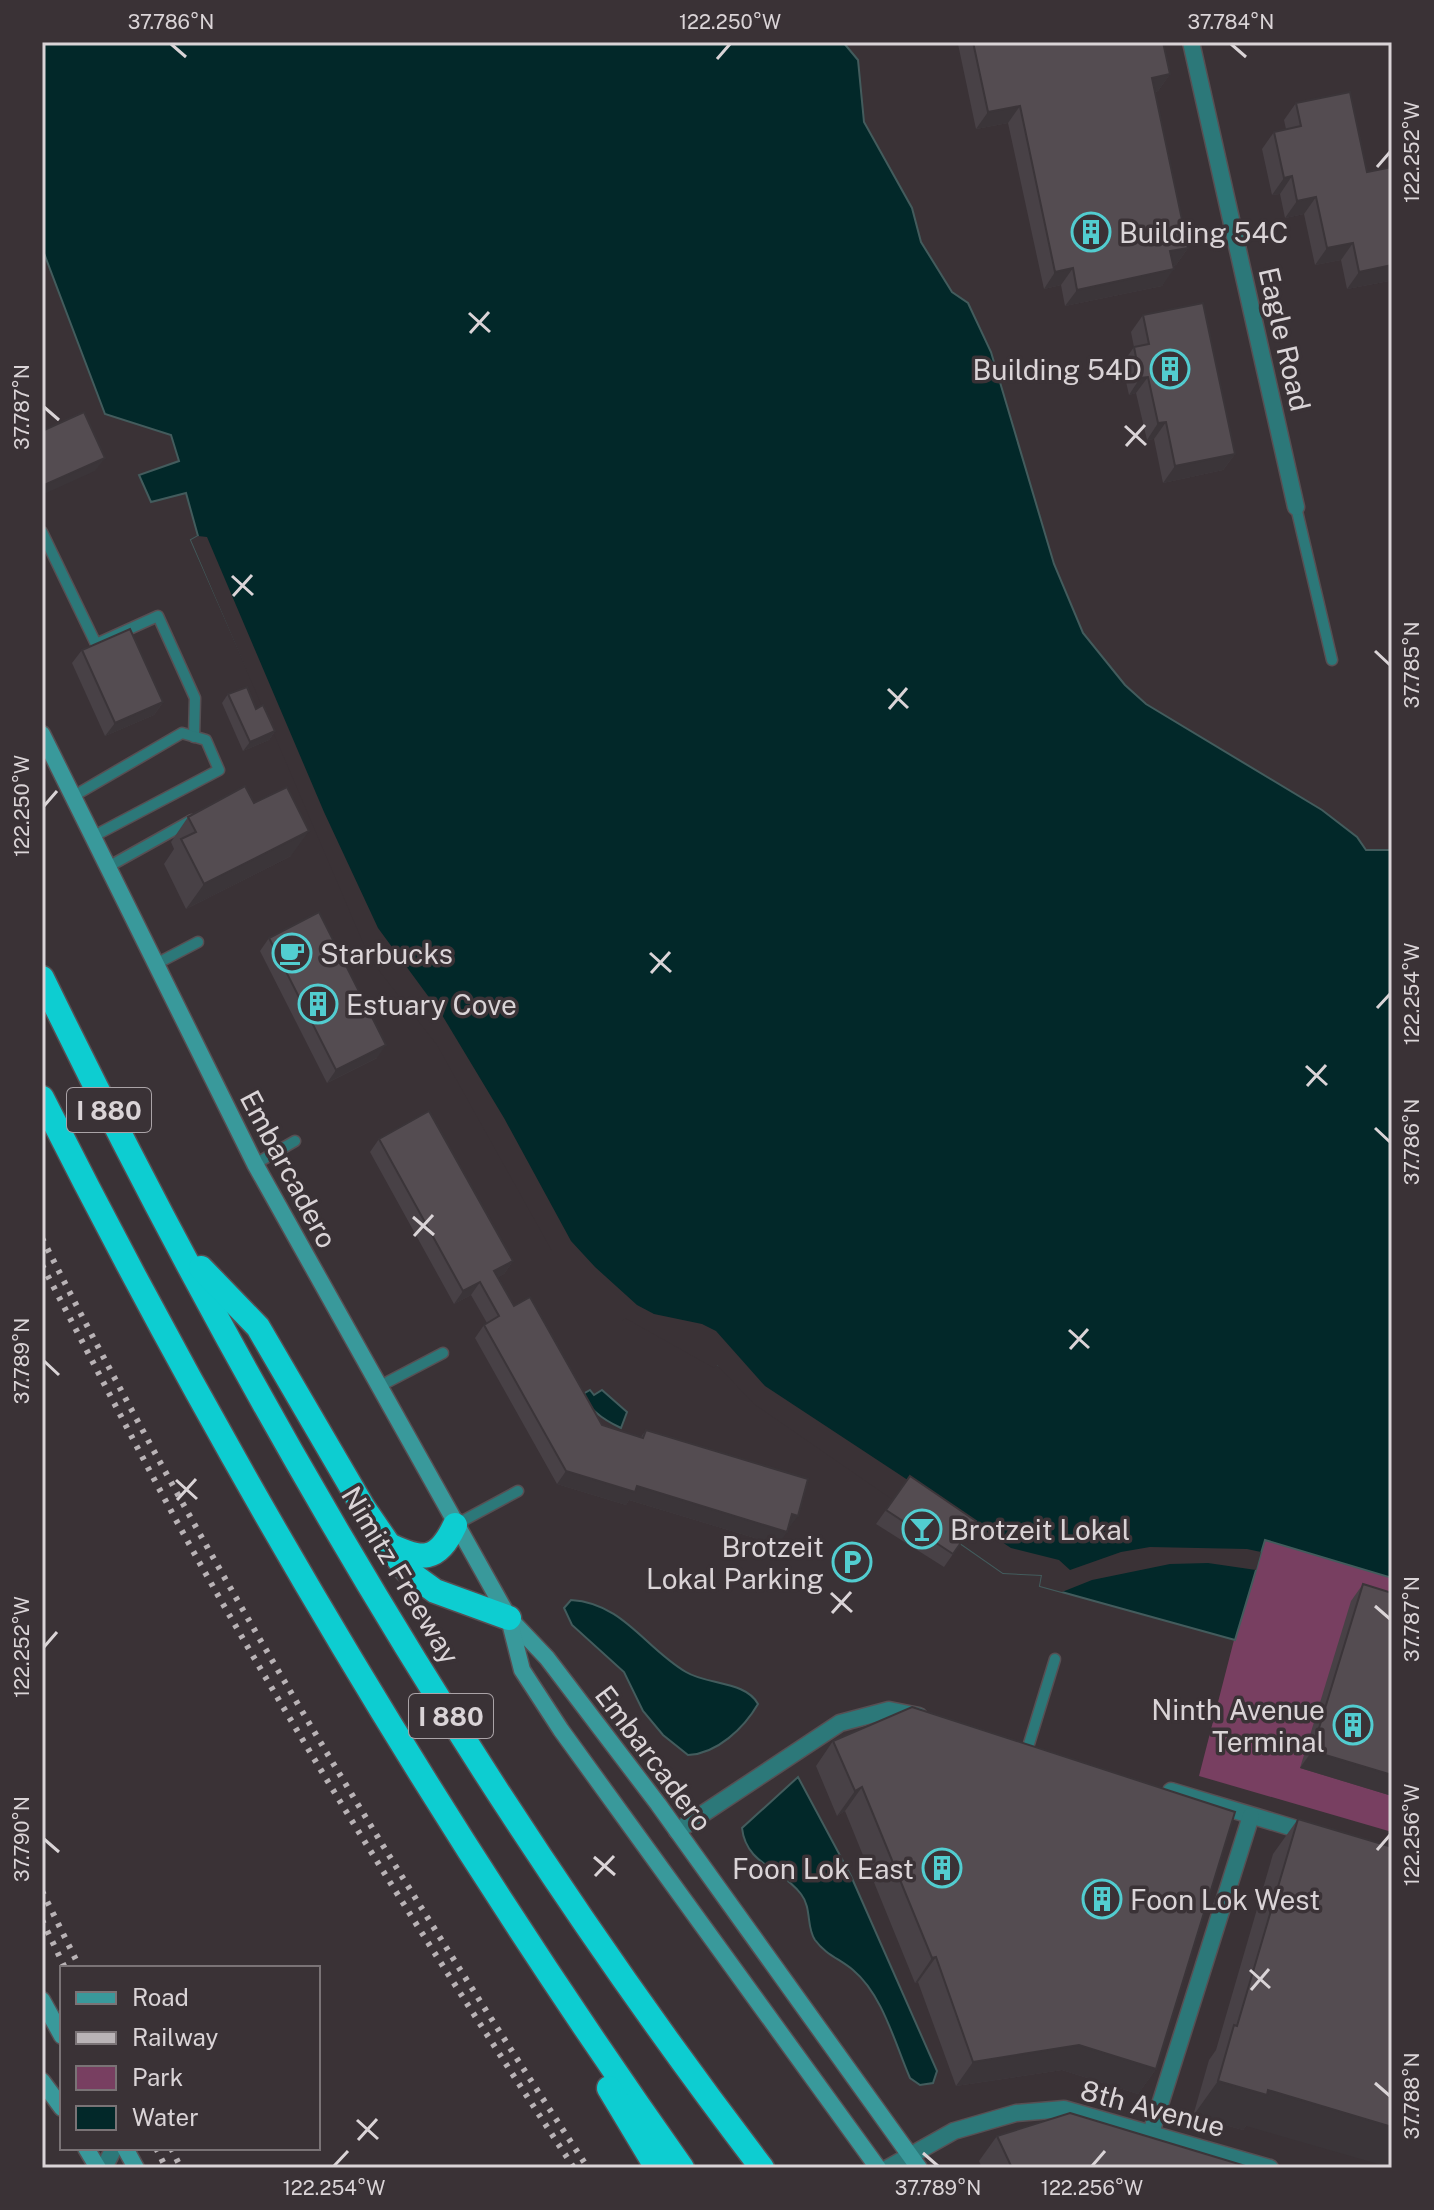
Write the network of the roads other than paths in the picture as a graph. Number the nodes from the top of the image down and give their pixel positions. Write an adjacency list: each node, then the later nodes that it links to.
1 (1191, 42): 2 (street, Eagle Road)
2 (1296, 507): 4 (lane)
3 (42, 532): 6 (lane)
4 (1332, 660)
5 (42, 734): 7 (main road, Embarcadero)
6 (194, 737): 7 (lane); 9 (lane)
7 (72, 797): 9 (main road, Embarcadero)
8 (207, 813): 10 (lane)
9 (92, 837): 10 (main road, Embarcadero)
10 (106, 868): 12 (main road, Embarcadero)
11 (198, 942): 12 (lane)
12 (154, 965): 16 (main road, Embarcadero)
13 (42, 978): 17 (highway, Nimitz Freeway / I 880)
14 (42, 1098): 31 (highway, I 880)
15 (295, 1141): 16 (lane)
16 (255, 1164): 19 (main road, Embarcadero)
17 (176, 1241): 22 (highway); 46 (highway, Nimitz Freeway / I 880)
18 (443, 1353): 19 (lane)
19 (378, 1387): 21 (main road, Embarcadero)
20 (518, 1491): 21 (lane)
21 (455, 1525): 22 (highway); 23 (main road, Embarcadero)
22 (385, 1542): 23 (highway)
23 (509, 1618): 29 (main road, Embarcadero); 47 (main road, Embarcadero)
24 (1055, 1659): 26 (lane)
25 (930, 1718): 29 (street)
26 (1028, 1748)
27 (1147, 1784): 28 (street)
28 (1251, 1816): 30 (street); 36 (street)
29 (677, 1831): 40 (main road, Embarcadero)
30 (1326, 1838)
31 (526, 1939): 44 (highway); 45 (highway, I 880)
32 (42, 2000): 33 (main road)
33 (60, 2032)
34 (42, 2081): 35 (main road)
35 (60, 2105)
36 (1151, 2133): 40 (street, 8th Avenue); 50 (street, 8th Avenue)
37 (87, 2150): 41 (main road)
38 (113, 2150): 42 (street)
39 (126, 2150): 43 (main road)
40 (909, 2154): 48 (street, 8th Avenue); 49 (main road, Embarcadero)
41 (98, 2168)
42 (104, 2168)
43 (136, 2168)
44 (657, 2168)
45 (682, 2168)
46 (762, 2168)
47 (878, 2168)
48 (888, 2168)
49 (919, 2168)
50 (1270, 2168)

